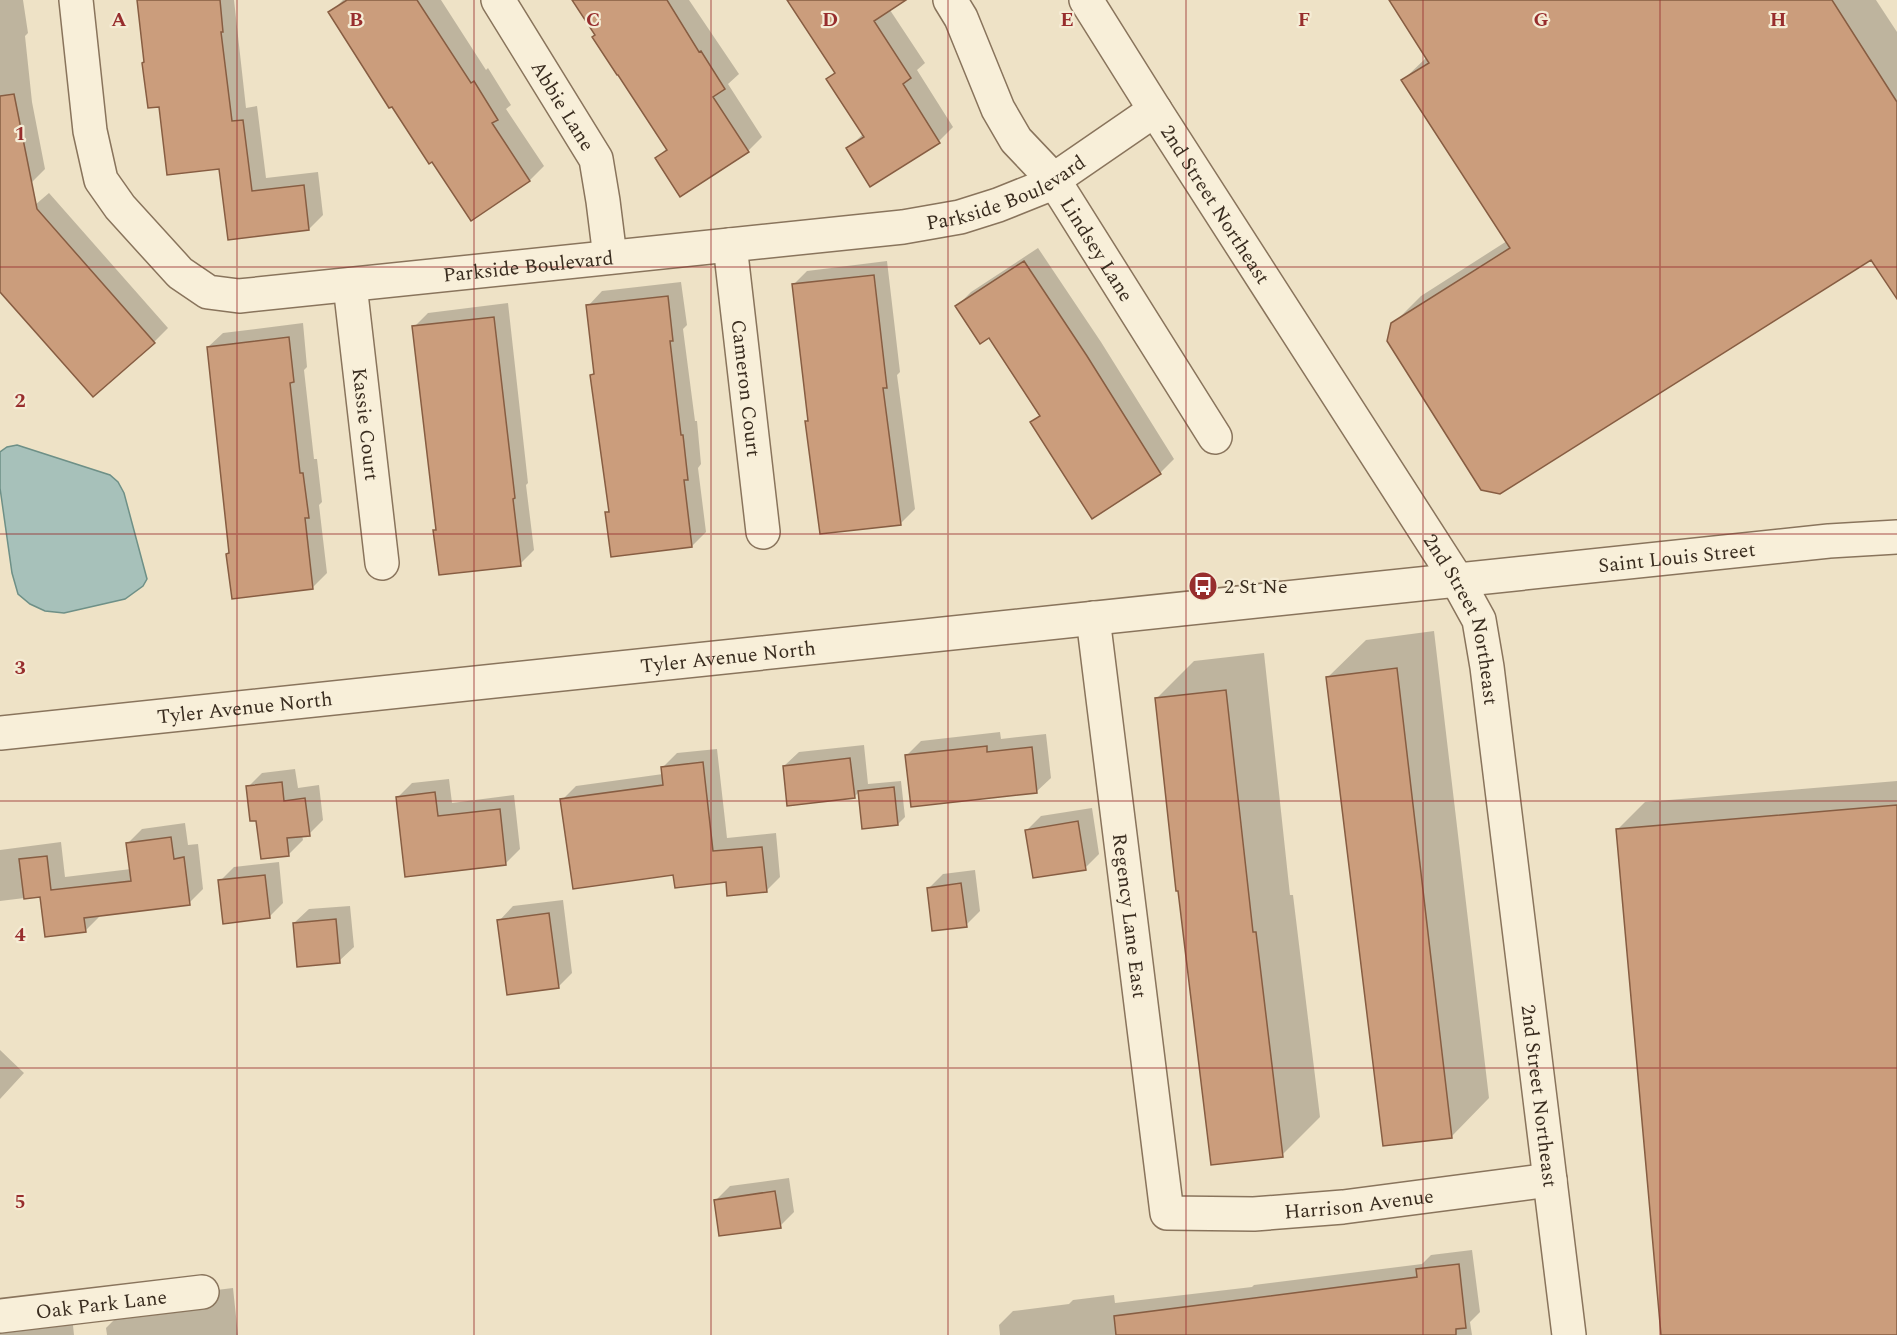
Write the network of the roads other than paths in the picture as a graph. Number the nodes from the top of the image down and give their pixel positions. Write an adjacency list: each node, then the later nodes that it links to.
1 (76, 0): 9 (street, Parkside Boulevard)
2 (498, 0): 8 (street, Abbie Lane)
3 (950, 0): 6 (street, Lindsey Lane)
4 (1086, 0): 5 (street, 2nd Street Northeast)
5 (1155, 110): 6 (street, Parkside Boulevard); 14 (street, 2nd Street Northeast)
6 (1053, 179): 7 (street, Parkside Boulevard); 10 (street, Lindsey Lane)
7 (730, 245): 8 (street, Parkside Boulevard); 11 (street, Cameron Court)
8 (610, 256): 9 (street, Parkside Boulevard)
9 (350, 285): 13 (street, Kassie Court)
10 (1215, 438)
11 (763, 532)
12 (1897, 537): 14 (street, Saint Louis Street)
13 (382, 563)
14 (1457, 580): 15 (street, Tyler Avenue North); 17 (street, 2nd Street Northeast)
15 (1093, 618): 16 (street, Tyler Avenue North); 18 (street, Regency Lane East)
16 (0, 733)
17 (1550, 1180): 18 (street, Harrison Avenue); 21 (street, 2nd Street Northeast)
18 (1167, 1213)
19 (202, 1292): 20 (street, Oak Park Lane)
20 (0, 1316)
21 (1569, 1335)

